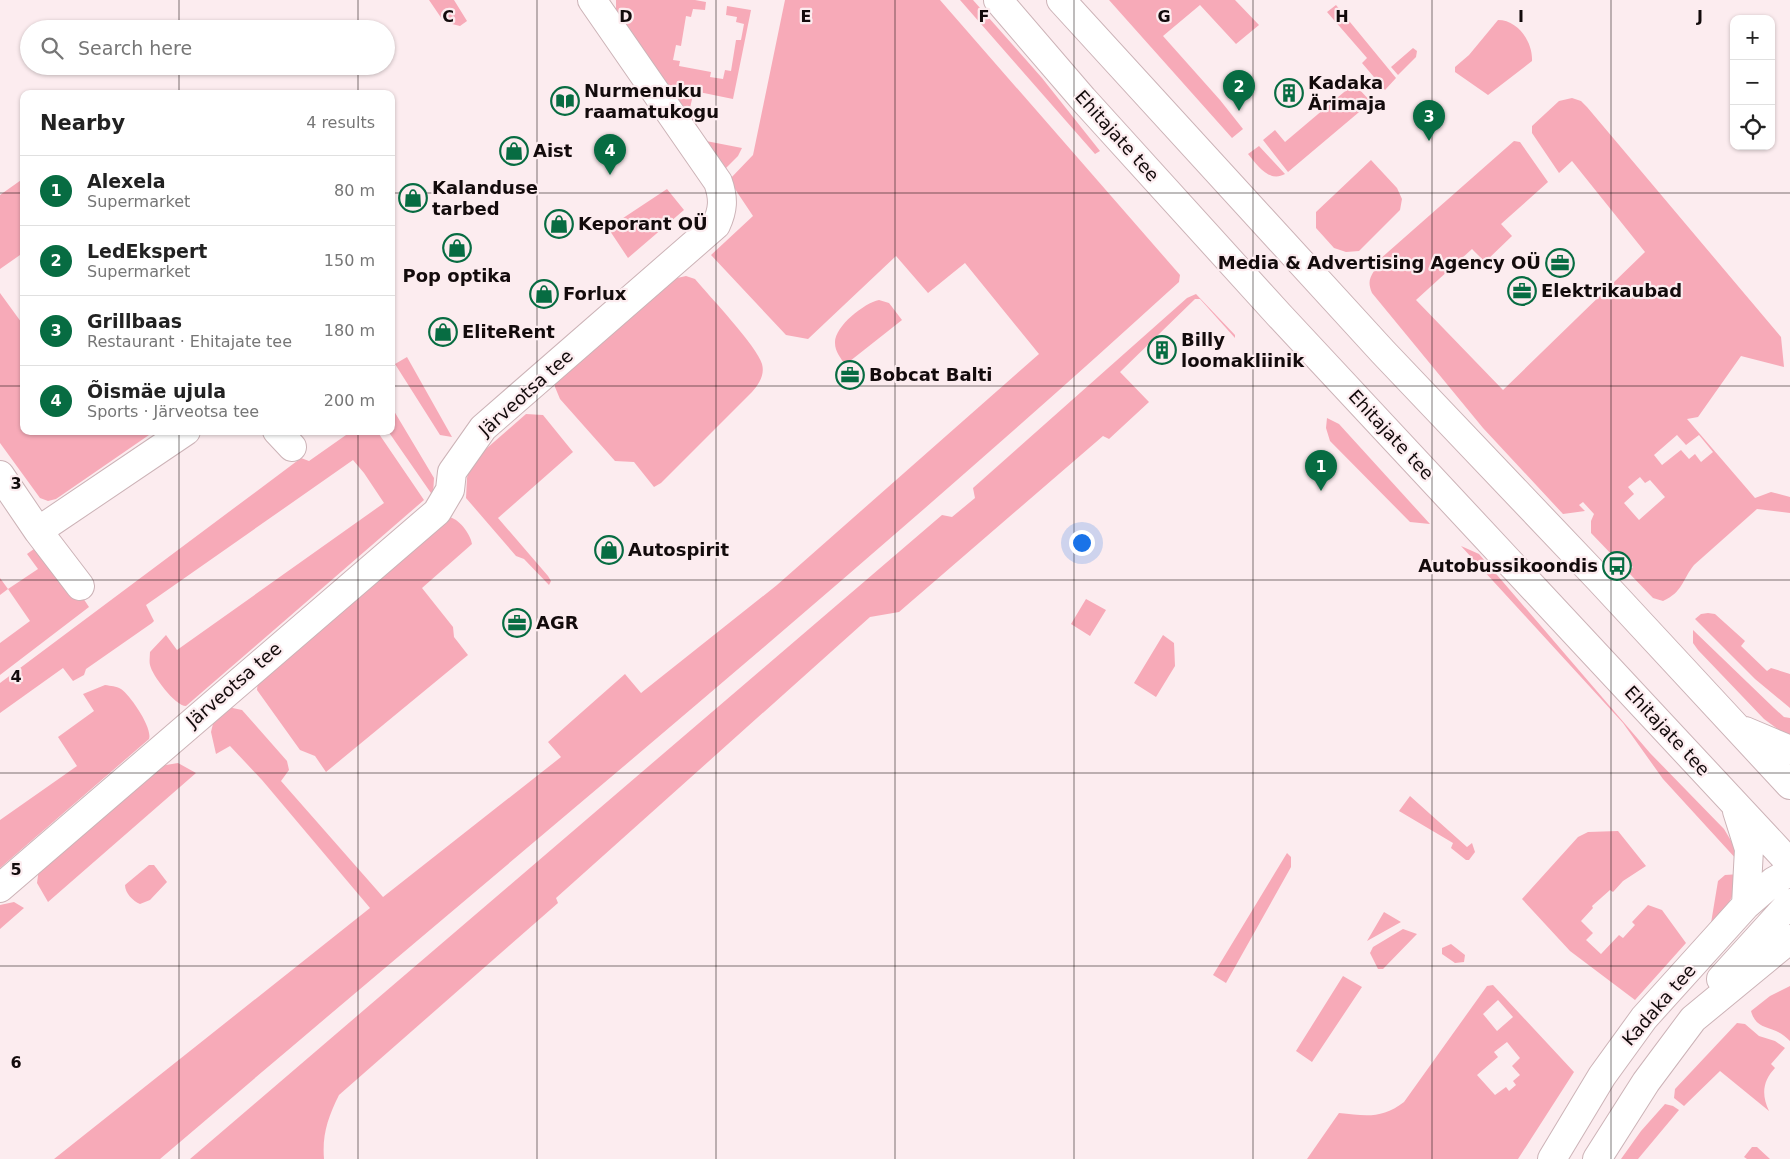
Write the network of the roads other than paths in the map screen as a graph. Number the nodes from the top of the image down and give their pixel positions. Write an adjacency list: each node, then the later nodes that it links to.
1 (592, 0): 15 (main road, Järveotsa tee)
2 (998, 0): 11 (main road, Ehitajate tee)
3 (1061, 0): 8 (main road)
4 (177, 435): 6 (main road)
5 (0, 475): 6 (main road)
6 (38, 531): 7 (main road)
7 (80, 586)
8 (1735, 728): 9 (main road); 10 (main road)
9 (1790, 750)
10 (1790, 785)
11 (1736, 805): 12 (main road); 13 (main road, Ehitajate tee); 17 (main road)
12 (1790, 840)
13 (1790, 863)
14 (1790, 872): 17 (main road, Kadaka tee)
15 (0, 888)
16 (1790, 903): 20 (main road)
17 (1746, 905): 21 (main road, Kadaka tee)
18 (1790, 939): 20 (main road, Kadaka tee)
19 (1790, 965): 20 (main road)
20 (1693, 1019): 22 (main road, Kadaka tee)
21 (1552, 1159)
22 (1597, 1159)

